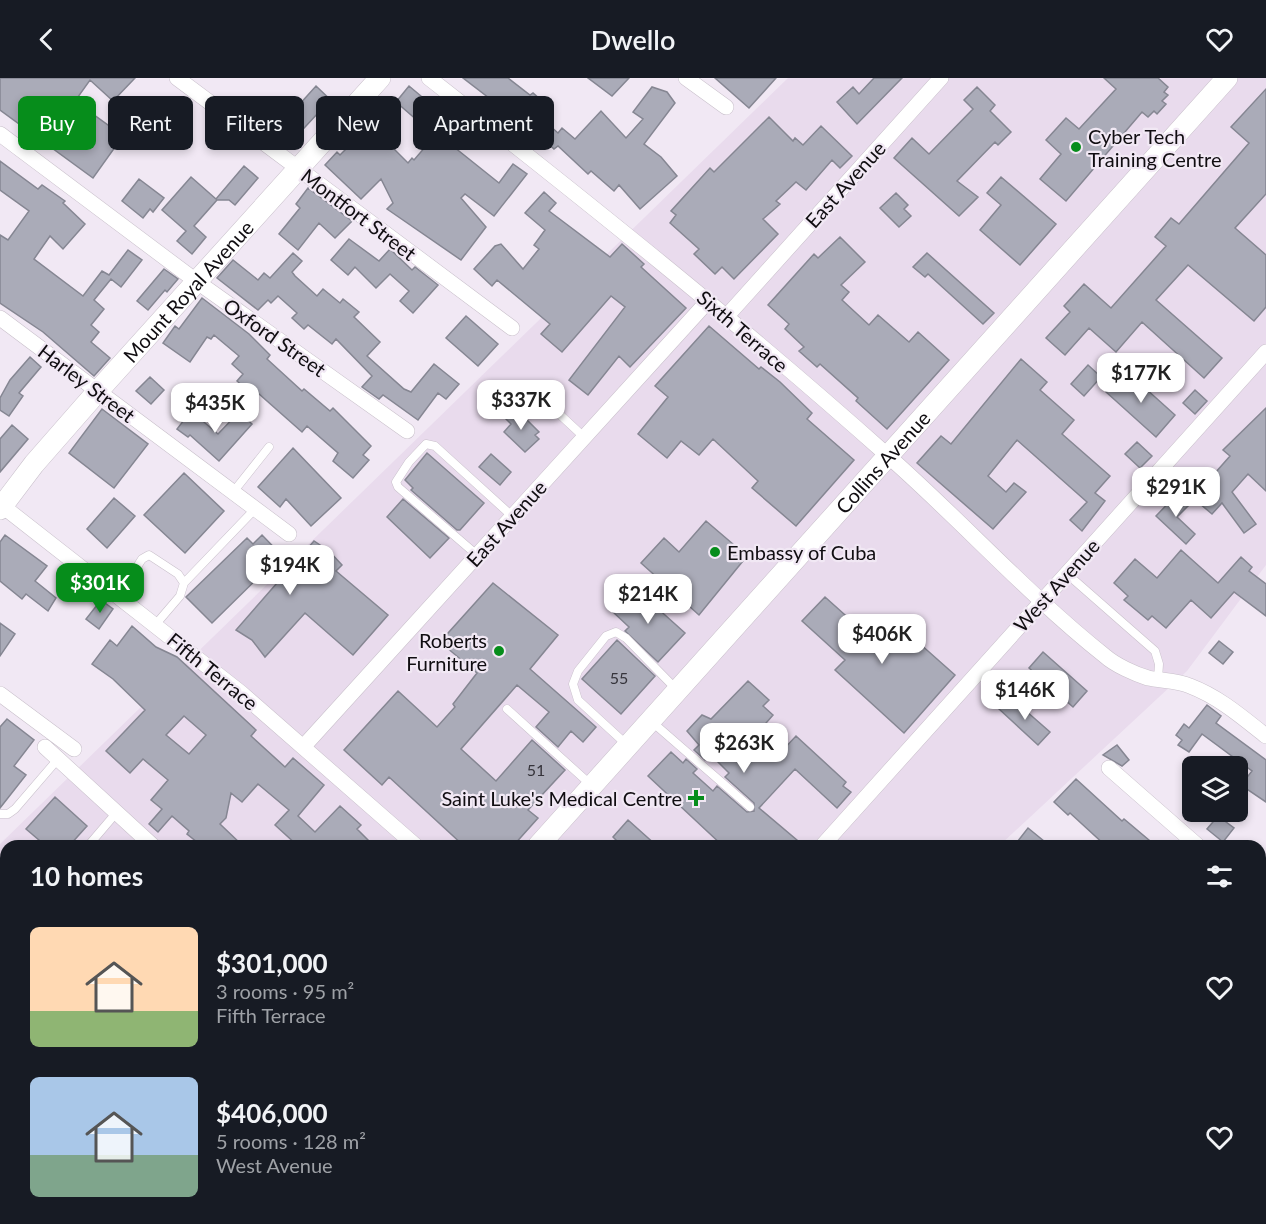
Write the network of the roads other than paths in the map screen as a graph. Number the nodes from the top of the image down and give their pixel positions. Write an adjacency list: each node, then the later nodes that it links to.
1 (177, 78): 9 (street, Montfort Street)
2 (380, 78): 9 (street, Mount Royal Avenue)
3 (429, 78): 11 (street, Sixth Terrace)
4 (686, 78): 7 (street)
5 (940, 78): 12 (street, East Avenue)
6 (1227, 78): 21 (street, Collins Avenue)
7 (726, 107)
8 (0, 134): 10 (street, Oxford Street)
9 (299, 169): 10 (street, Mount Royal Avenue); 14 (street, Montfort Street)
10 (196, 281): 17 (street, Mount Royal Avenue); 18 (street, Oxford Street)
11 (708, 301): 12 (street, Sixth Terrace); 19 (street, East Avenue)
12 (726, 316): 21 (street, Sixth Terrace)
13 (0, 318): 17 (street, Harley Street)
14 (512, 328)
15 (1266, 352): 28 (street, West Avenue)
16 (528, 385): 19 (lane)
17 (97, 392): 22 (street, Harley Street); 23 (street, Mount Royal Avenue)
18 (407, 430)
19 (584, 437): 25 (street, East Avenue)
20 (269, 447): 22 (lane)
21 (888, 456): 31 (street, Sixth Terrace); 34 (street, Collins Avenue)
22 (234, 491): 24 (street, Harley Street)
23 (1, 506): 32 (street, Fifth Terrace)
24 (255, 509): 26 (street, Harley Street); 30 (lane)
25 (512, 516): 27 (street, East Avenue); 27 (lane)
26 (289, 534)
27 (477, 555): 40 (street, East Avenue)
28 (1066, 573): 31 (street, West Avenue); 33 (lane)
29 (128, 581): 30 (lane)
30 (184, 583): 32 (lane)
31 (1041, 601): 33 (street, Sixth Terrace); 53 (street, West Avenue)
32 (156, 624): 40 (street, Fifth Terrace)
33 (1158, 679): 38 (street, Sixth Terrace)
34 (677, 689): 37 (street, Collins Avenue); 39 (lane)
35 (0, 694): 42 (street)
36 (507, 709): 45 (lane)
37 (650, 720): 39 (street, Collins Avenue); 46 (lane)
38 (1266, 736)
39 (627, 745): 45 (street, Collins Avenue)
40 (304, 746): 51 (street, Fifth Terrace)
41 (45, 747): 43 (street)
42 (74, 749)
43 (58, 759): 47 (street); 48 (lane)
44 (1108, 768): 54 (street)
45 (591, 785): 52 (street, Collins Avenue)
46 (750, 807)
47 (117, 812): 49 (lane); 50 (street)
48 (0, 814)
49 (93, 840)
50 (147, 840)
51 (406, 840)
52 (543, 840)
53 (827, 840)
54 (1191, 840)

